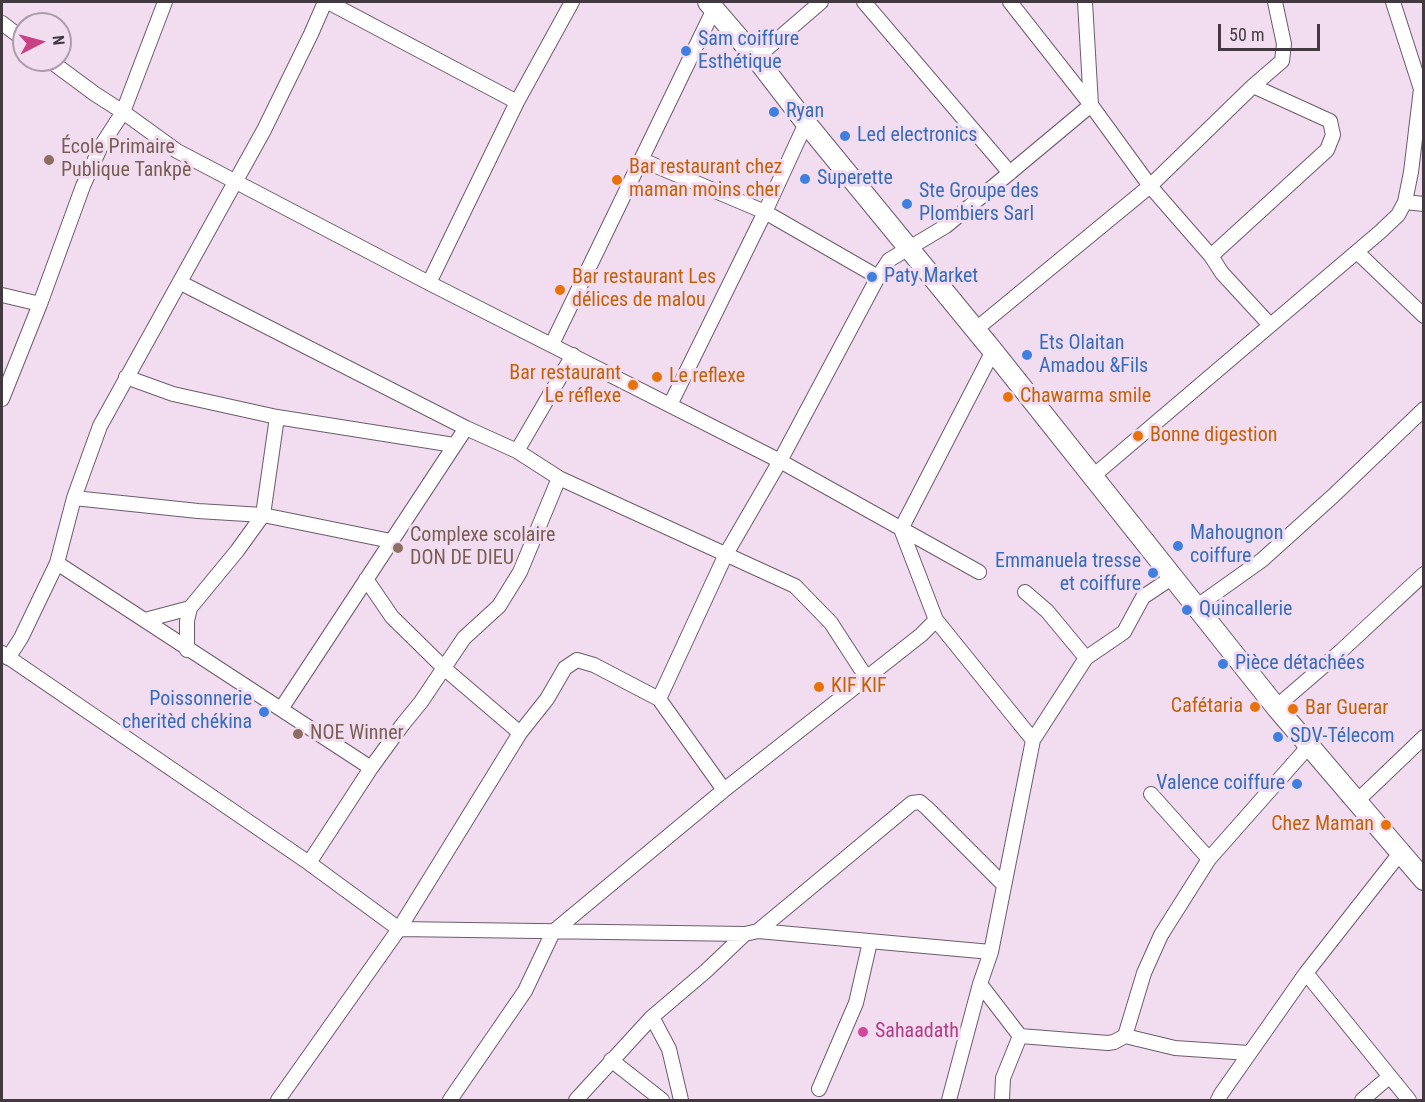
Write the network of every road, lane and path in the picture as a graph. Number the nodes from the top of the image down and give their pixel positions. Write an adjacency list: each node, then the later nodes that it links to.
1 (165, 2): 17 (street)
2 (326, 2): 14 (street); 21 (street)
3 (572, 2): 14 (street)
4 (820, 2): 11 (street)
5 (864, 2): 20 (street)
6 (1010, 2): 15 (street)
7 (1085, 2): 15 (street)
8 (1275, 2): 13 (street)
9 (1393, 2): 16 (street)
10 (711, 5): 11 (main road); 19 (street)
11 (756, 58): 18 (main road)
12 (65, 72): 17 (street)
13 (1253, 86): 22 (street); 28 (street)
14 (517, 102): 31 (street)
15 (1091, 105): 20 (street); 22 (street)
16 (1422, 111): 23 (street)
17 (123, 112): 21 (street); 33 (street)
18 (806, 123): 25 (street); 26 (main road)
19 (642, 160): 25 (street); 37 (street)
20 (1010, 173): 26 (street)
21 (236, 181): 30 (street); 31 (street)
22 (1150, 186): 28 (street); 36 (street)
23 (1405, 202): 24 (street); 27 (street)
24 (1424, 204)
25 (765, 212): 29 (street); 42 (street)
26 (908, 250): 29 (street); 36 (main road)
27 (1357, 252): 34 (street); 35 (street)
28 (1210, 256): 35 (street)
29 (878, 277): 48 (street)
30 (181, 283): 40 (street); 45 (street)
31 (429, 283): 37 (street)
32 (2, 295): 33 (street)
33 (40, 304): 41 (street)
34 (1424, 316)
35 (1269, 325): 49 (street)
36 (975, 330): 38 (main road)
37 (552, 344): 39 (street)
38 (993, 351): 49 (main road); 53 (street)
39 (573, 355): 42 (street); 47 (street)
40 (126, 377): 44 (street); 51 (street)
41 (2, 399)
42 (670, 405): 48 (street)
43 (1424, 409): 62 (street)
44 (277, 417): 46 (street); 52 (street)
45 (466, 428): 46 (street); 47 (street)
46 (454, 445): 54 (street)
47 (517, 452): 50 (street)
48 (780, 461): 53 (street); 55 (street)
49 (1092, 477): 59 (main road)
50 (559, 478): 55 (street); 69 (street)
51 (75, 498): 52 (street); 56 (street)
52 (262, 516): 54 (street); 63 (street)
53 (901, 529): 57 (street); 65 (street)
54 (391, 541): 60 (street)
55 (726, 554): 70 (street); 71 (street)
56 (57, 563): 64 (street); 67 (street)
57 (979, 572)
58 (1424, 574): 72 (street)
59 (1173, 577): 62 (main road); 68 (street)
60 (366, 579): 69 (street); 73 (street)
61 (1025, 592): 68 (street)
62 (1196, 607): 72 (main road)
63 (190, 608): 64 (street); 66 (street)
64 (145, 620): 66 (street)
65 (936, 620): 70 (street); 76 (street)
66 (187, 650): 73 (street)
67 (5, 656): 84 (street)
68 (1086, 658): 76 (street)
69 (445, 669): 74 (street); 78 (street)
70 (866, 677): 79 (street)
71 (658, 699): 74 (street); 79 (street)
72 (1276, 707): 77 (main road)
73 (280, 709): 78 (street)
74 (520, 734): 87 (street)
75 (1424, 737): 81 (street)
76 (1033, 740): 86 (street)
77 (1308, 747): 81 (main road); 83 (street)
78 (371, 768): 84 (street)
79 (724, 790): 88 (street)
80 (1151, 794): 83 (street)
81 (1356, 802): 82 (main road)
82 (1401, 852): 85 (main road); 92 (street)
83 (1209, 859): 96 (street)
84 (309, 863): 87 (street)
85 (1424, 880)
86 (1003, 884): 89 (street); 91 (street)
87 (399, 929): 88 (street); 101 (street)
88 (554, 932): 89 (street); 102 (street)
89 (752, 933): 90 (street); 94 (street)
90 (870, 942): 91 (street); 100 (street)
91 (991, 952): 93 (street)
92 (1306, 973): 97 (street); 99 (street)
93 (980, 984): 95 (street); 106 (street)
94 (652, 1017): 98 (street); 105 (street)
95 (1020, 1036): 96 (street); 107 (street)
96 (1125, 1036): 97 (street)
97 (1249, 1053): 108 (street)
98 (611, 1060): 103 (street); 104 (street)
99 (1389, 1077): 109 (street); 110 (street)
100 (819, 1089)
101 (278, 1101)
102 (450, 1101)
103 (576, 1101)
104 (662, 1101)
105 (681, 1101)
106 (949, 1101)
107 (1002, 1101)
108 (1218, 1101)
109 (1362, 1101)
110 (1408, 1101)

